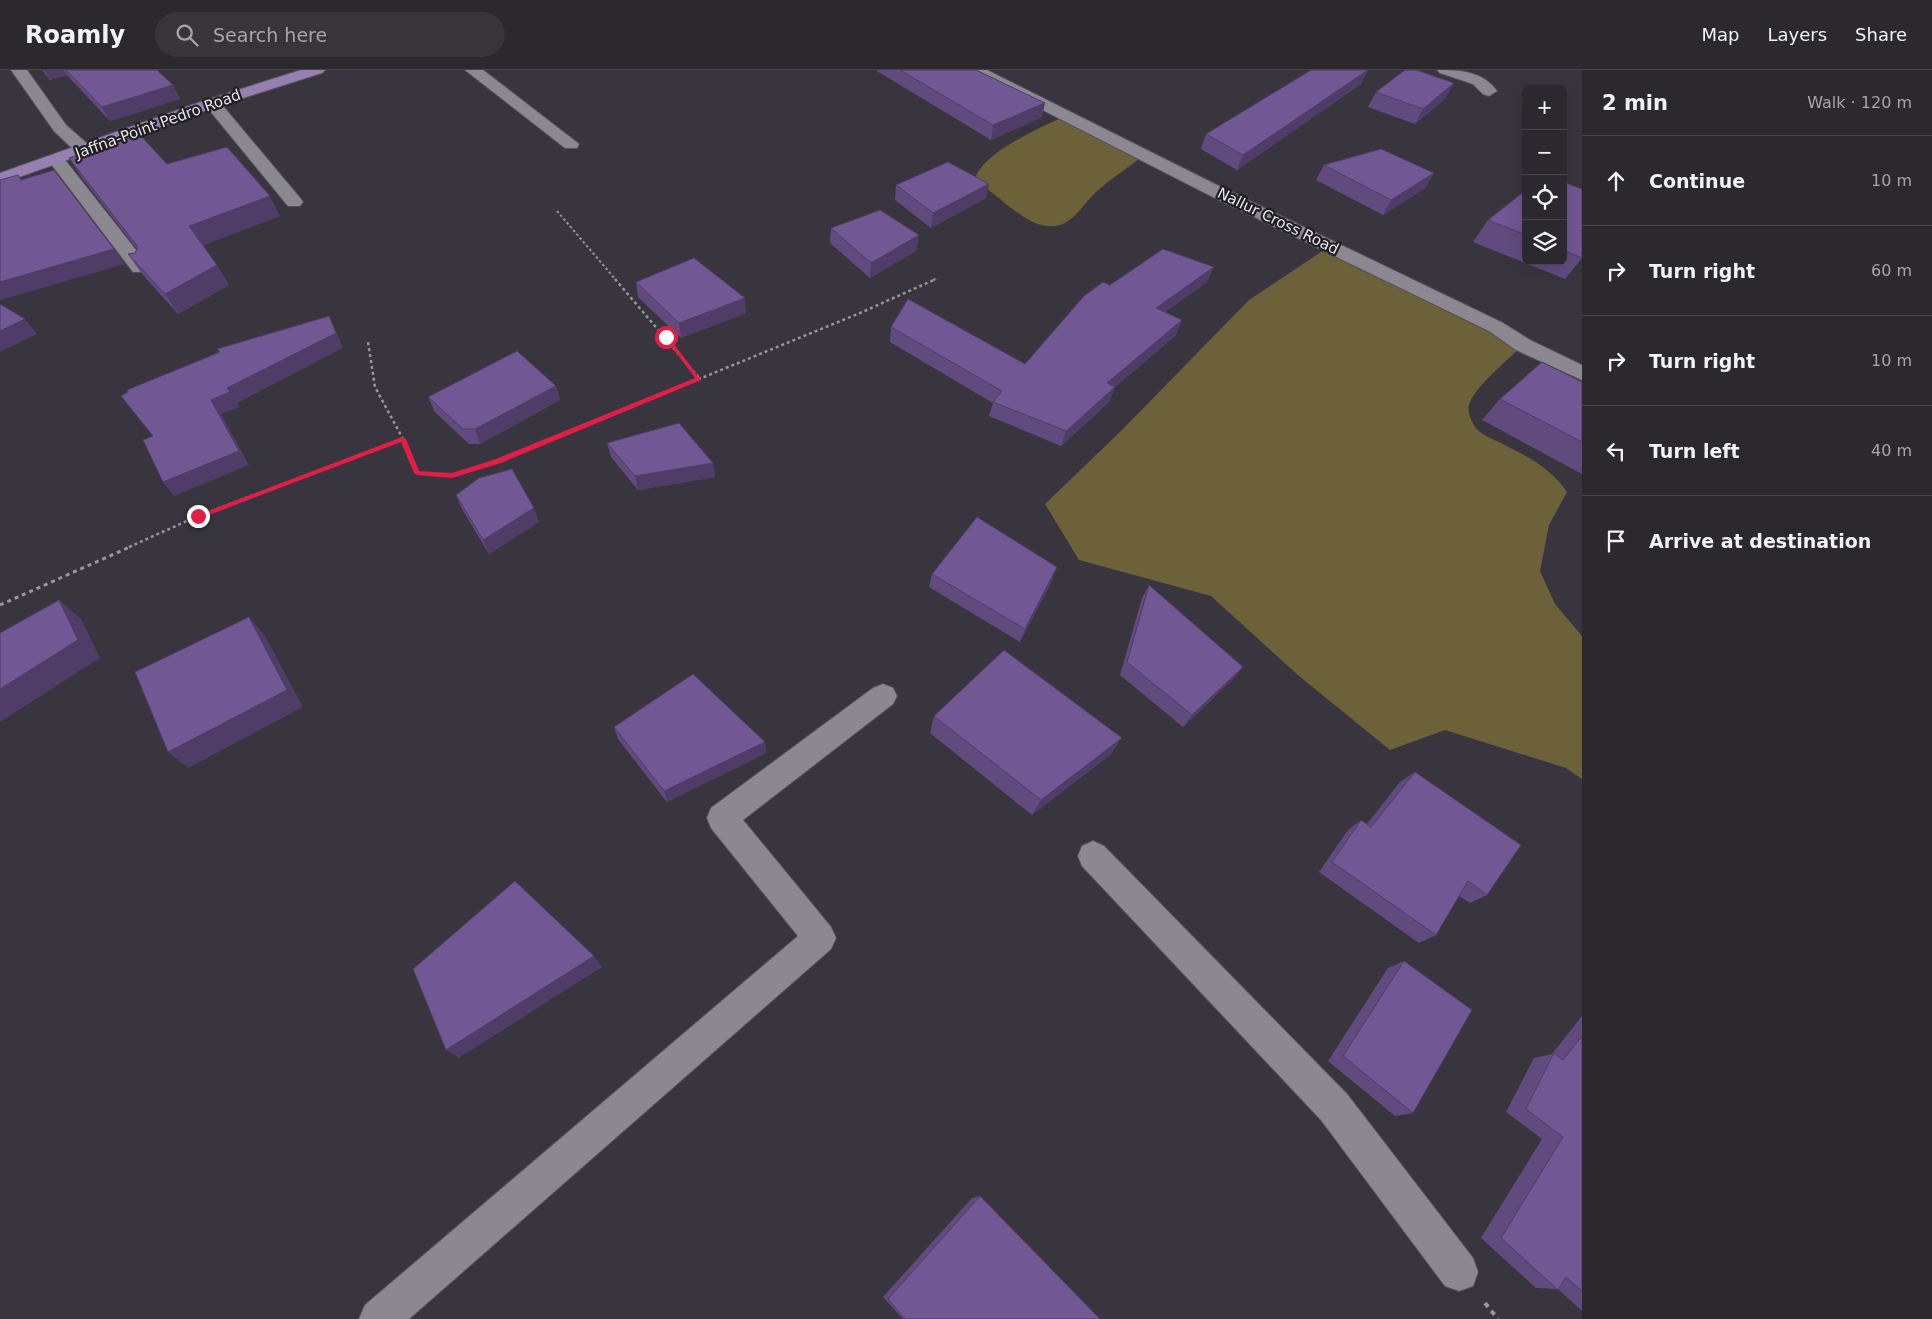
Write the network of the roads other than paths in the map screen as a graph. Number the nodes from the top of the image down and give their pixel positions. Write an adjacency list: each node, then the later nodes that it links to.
1 (19, 70): 10 (street)
2 (317, 70): 8 (main road, Jaffna-Point Pedro Road)
3 (473, 70): 9 (street)
4 (1010, 70): 6 (street)
5 (1445, 70): 7 (street)
6 (982, 74): 15 (street, Nallur Cross Road)
7 (1488, 91)
8 (212, 103): 10 (main road, Jaffna-Point Pedro Road); 13 (street)
9 (571, 144)
10 (84, 150): 11 (main road, Jaffna-Point Pedro Road)
11 (56, 160): 12 (main road, Jaffna-Point Pedro Road); 14 (street)
12 (0, 179)
13 (294, 202)
14 (140, 268)
15 (1582, 373)
16 (883, 696): 19 (street)
17 (1093, 856): 18 (street)
18 (1459, 1272)
19 (379, 1319)

